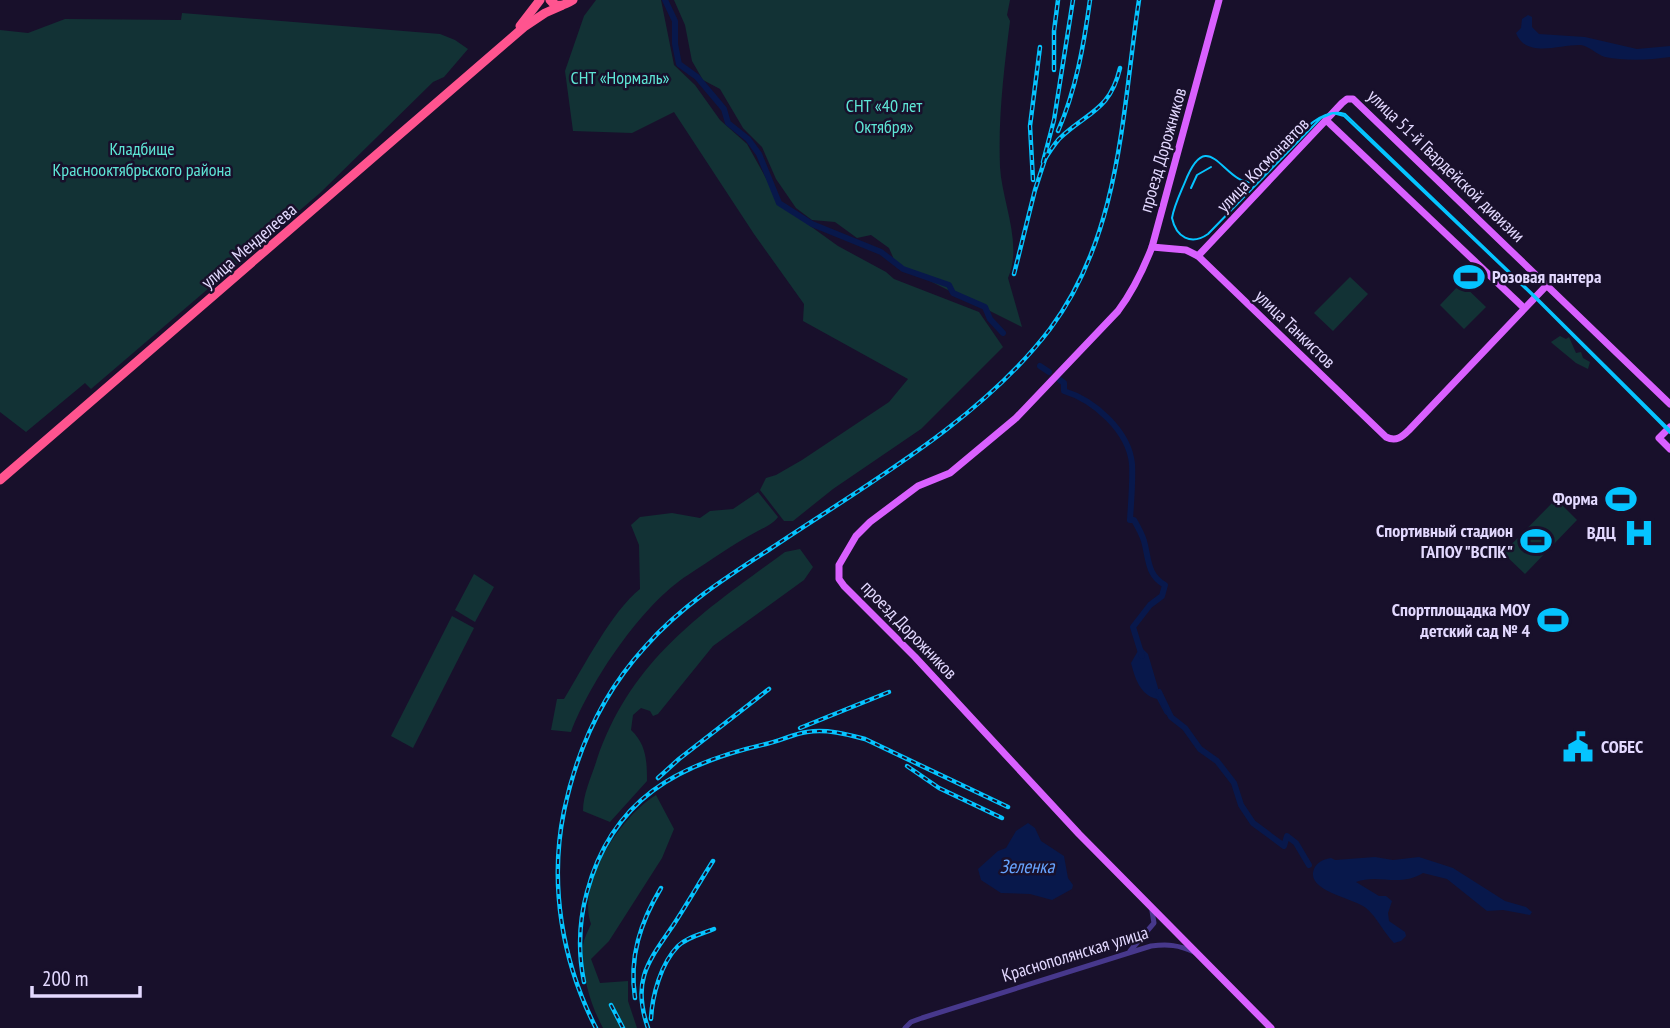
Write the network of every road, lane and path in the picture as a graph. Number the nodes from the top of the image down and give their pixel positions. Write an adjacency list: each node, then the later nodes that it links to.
1 (540, 0): 15 (highway, улица Менделеева)
2 (550, 0): 5 (highway)
3 (573, 0): 5 (highway, улица Менделеева)
4 (1219, 0): 8 (main road, проезд Дорожников)
5 (561, 6): 16 (highway, улица Менделеева)
6 (1351, 98): 7 (main road, улица Космонавтов); 10 (main road, улица 51-й Гвардейской дивизии)
7 (1327, 121): 9 (main road, улица Космонавтов); 11 (main road)
8 (1152, 247): 9 (main road); 17 (main road, проезд Дорожников)
9 (1198, 256): 11 (main road, улица Танкистов)
10 (1548, 285): 11 (main road); 12 (main road, улица 51-й Гвардейской дивизии)
11 (1524, 308)
12 (1670, 404)
13 (1670, 427): 14 (main road)
14 (1670, 449)
15 (0, 475)
16 (0, 480)
17 (1150, 905): 18 (street); 19 (main road, проезд Дорожников)
18 (1128, 953): 19 (street, Краснополянская улица); 20 (street, Краснополянская улица)
19 (1196, 953): 21 (main road)
20 (905, 1028)
21 (1271, 1028)

